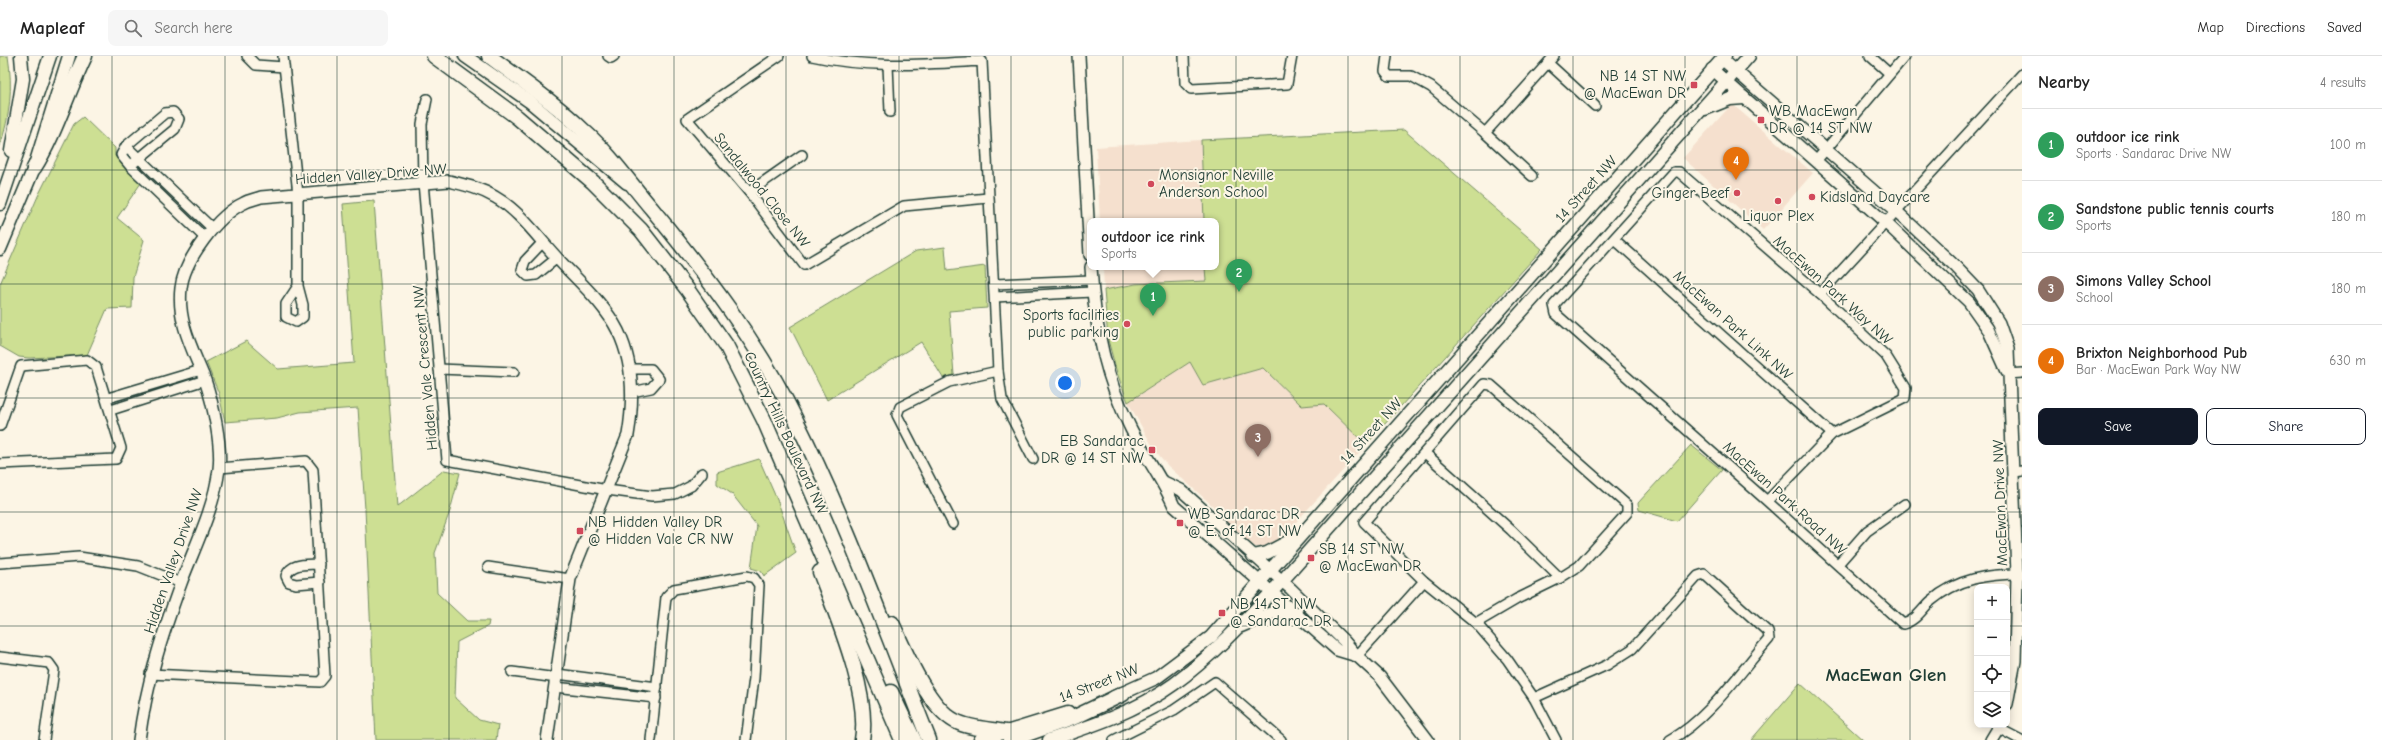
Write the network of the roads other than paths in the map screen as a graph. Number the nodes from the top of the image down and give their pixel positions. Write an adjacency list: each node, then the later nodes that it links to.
1 (21, 56): 46 (main road)
2 (50, 56): 46 (main road)
3 (69, 56): 42 (main road)
4 (85, 56): 42 (main road)
5 (247, 56): 24 (street)
6 (283, 56): 24 (street)
7 (434, 56): 78 (main road, Country Hills Boulevard NW)
8 (465, 56): 45 (main road, Country Hills Boulevard NW)
9 (489, 56): 45 (main road)
10 (608, 56): 11 (street)
11 (614, 56)
12 (779, 56): 47 (street, Sandalwood Close NW)
13 (812, 56): 23 (street)
14 (1079, 56): 52 (street)
15 (1184, 56): 16 (street)
16 (1292, 56)
17 (1388, 56): 35 (street)
18 (1749, 56): 26 (main road)
19 (1870, 56): 27 (street)
20 (1904, 56): 27 (street)
21 (1723, 58): 25 (main road, 14 Street NW); 26 (street, MacEwan Drive NW)
22 (1551, 60): 32 (street); 35 (street)
23 (888, 65): 33 (street); 49 (street)
24 (284, 67): 48 (street)
25 (1712, 69): 29 (street, MacEwan Drive NW); 92 (main road, 14 Street NW)
26 (1735, 71): 29 (main road); 37 (street, MacEwan Drive NW)
27 (1890, 73): 37 (street)
28 (2022, 74): 51 (street)
29 (1726, 82): 30 (street, MacEwan Drive NW); 34 (main road)
30 (1744, 98): 34 (main road); 40 (street, MacEwan Drive NW)
31 (427, 99): 44 (street, Hidden Vale Crescent NW)
32 (1595, 106)
33 (890, 112)
34 (1698, 112): 103 (main road)
35 (1485, 133): 43 (street)
36 (126, 146): 39 (street); 39 (street); 41 (street)
37 (1825, 149): 40 (street); 51 (street, MacEwan Drive NW)
38 (802, 155): 47 (street)
39 (139, 158): 41 (street); 54 (street)
40 (1816, 161): 53 (street, MacEwan Drive NW)
41 (130, 166): 55 (street)
42 (34, 168): 58 (main road)
43 (1532, 176)
44 (423, 182): 48 (street, Hidden Valley Drive NW); 57 (street, Hidden Valley Drive NW); 68 (street, Hidden Vale Crescent NW)
45 (633, 187): 93 (main road, Country Hills Boulevard NW)
46 (5, 188): 50 (main road)
47 (749, 192): 49 (street, Sandalwood Close NW)
48 (298, 194): 54 (street, Hidden Valley Drive NW); 63 (street)
49 (988, 198): 62 (street)
50 (0, 204)
51 (1896, 211): 53 (street); 73 (street, MacEwan Drive NW)
52 (1088, 218)
53 (1886, 223): 65 (street); 73 (street, MacEwan Drive NW)
54 (213, 229): 55 (street, Hidden Valley Drive NW)
55 (205, 238): 74 (street, Hidden Valley Drive NW)
56 (1614, 239): 65 (street, MacEwan Park Way NW); 67 (street, MacEwan Park Way NW); 80 (street, MacEwan Park Link NW)
57 (543, 242): 59 (street, Hidden Valley Drive NW); 59 (street)
58 (0, 250)
59 (557, 258): 69 (street, Hidden Valley Drive NW)
60 (1091, 270): 61 (street)
61 (1091, 280): 62 (street); 64 (street)
62 (995, 284): 66 (street)
63 (298, 286)
64 (1092, 292): 66 (street); 87 (street)
65 (1820, 294): 80 (street, MacEwan Park Way NW)
66 (995, 297): 70 (street)
67 (1554, 306): 89 (street, MacEwan Park Road NW)
68 (439, 369): 71 (street); 88 (street, Hidden Vale Crescent NW)
69 (631, 369): 75 (street, Hidden Valley Drive NW); 75 (street)
70 (998, 371): 82 (street); 91 (street)
71 (514, 372)
72 (2022, 373): 73 (street)
73 (2008, 374): 85 (street, MacEwan Drive NW)
74 (203, 375): 76 (street); 77 (street); 84 (street, Hidden Valley Drive NW)
75 (632, 392): 88 (street, Hidden Valley Drive NW)
76 (108, 398): 77 (street); 79 (street)
77 (111, 410): 83 (street)
78 (764, 420): 130 (main road); 131 (main road, Country Hills Boulevard NW); 132 (main road)
79 (0, 426)
80 (1832, 434): 89 (street, MacEwan Park Way NW)
81 (1425, 453): 101 (street); 101 (street); 104 (street)
82 (1033, 459)
83 (0, 464)
84 (219, 468): 96 (street); 107 (street, Hidden Valley Drive NW)
85 (2018, 472): 100 (street, MacEwan Drive NW)
86 (702, 473): 88 (street)
87 (1164, 482): 94 (street); 106 (street)
88 (607, 490): 102 (street, Hidden Valley Drive NW)
89 (1767, 500): 97 (street, MacEwan Park Road NW)
90 (1905, 504): 97 (street)
91 (953, 524)
92 (1301, 534): 94 (main road); 99 (main road, 14 Street NW)
93 (851, 543): 124 (main road); 133 (main road, Country Hills Boulevard NW)
94 (1254, 556): 99 (street)
95 (0, 563): 107 (street)
96 (319, 564): 105 (street); 105 (street)
97 (1838, 564): 100 (street, MacEwan Park Road NW)
98 (488, 567): 102 (street)
99 (1270, 571): 103 (street); 106 (main road, 14 Street NW)
100 (2020, 574): 118 (street, MacEwan Drive NW)
101 (1560, 578): 110 (street)
102 (570, 579): 116 (street, Hidden Valley Drive NW)
103 (1282, 581): 108 (main road); 112 (street)
104 (1424, 581): 110 (street); 112 (street)
105 (320, 582): 115 (street)
106 (1260, 582): 108 (street); 119 (main road, 14 Street NW)
107 (181, 583): 115 (street, Hidden Valley Drive NW)
108 (1272, 592): 109 (street); 111 (main road)
109 (1297, 613): 111 (main road); 112 (street)
110 (1476, 623): 121 (street)
111 (1236, 628): 135 (main road)
112 (1357, 656): 138 (street)
113 (0, 657): 125 (street)
114 (512, 672): 116 (street)
115 (150, 674): 126 (street, Hidden Valley Drive NW)
116 (556, 680): 117 (street); 120 (street); 127 (street, Hidden Valley Drive NW)
117 (657, 687): 120 (street); 129 (street)
118 (2010, 692)
119 (1123, 694): 124 (main road)
120 (656, 698): 128 (street)
121 (1534, 698): 139 (street); 140 (street)
122 (1998, 728): 141 (street)
123 (2001, 728): 142 (street)
124 (1008, 736): 134 (main road)
125 (44, 740)
126 (139, 740)
127 (548, 740)
128 (651, 740)
129 (746, 740)
130 (862, 740)
131 (902, 740)
132 (914, 740)
133 (930, 740)
134 (980, 740)
135 (1049, 740)
136 (1114, 740): 137 (street)
137 (1281, 740)
138 (1428, 740)
139 (1556, 740)
140 (1670, 740)
141 (1991, 740)
142 (2021, 740)

